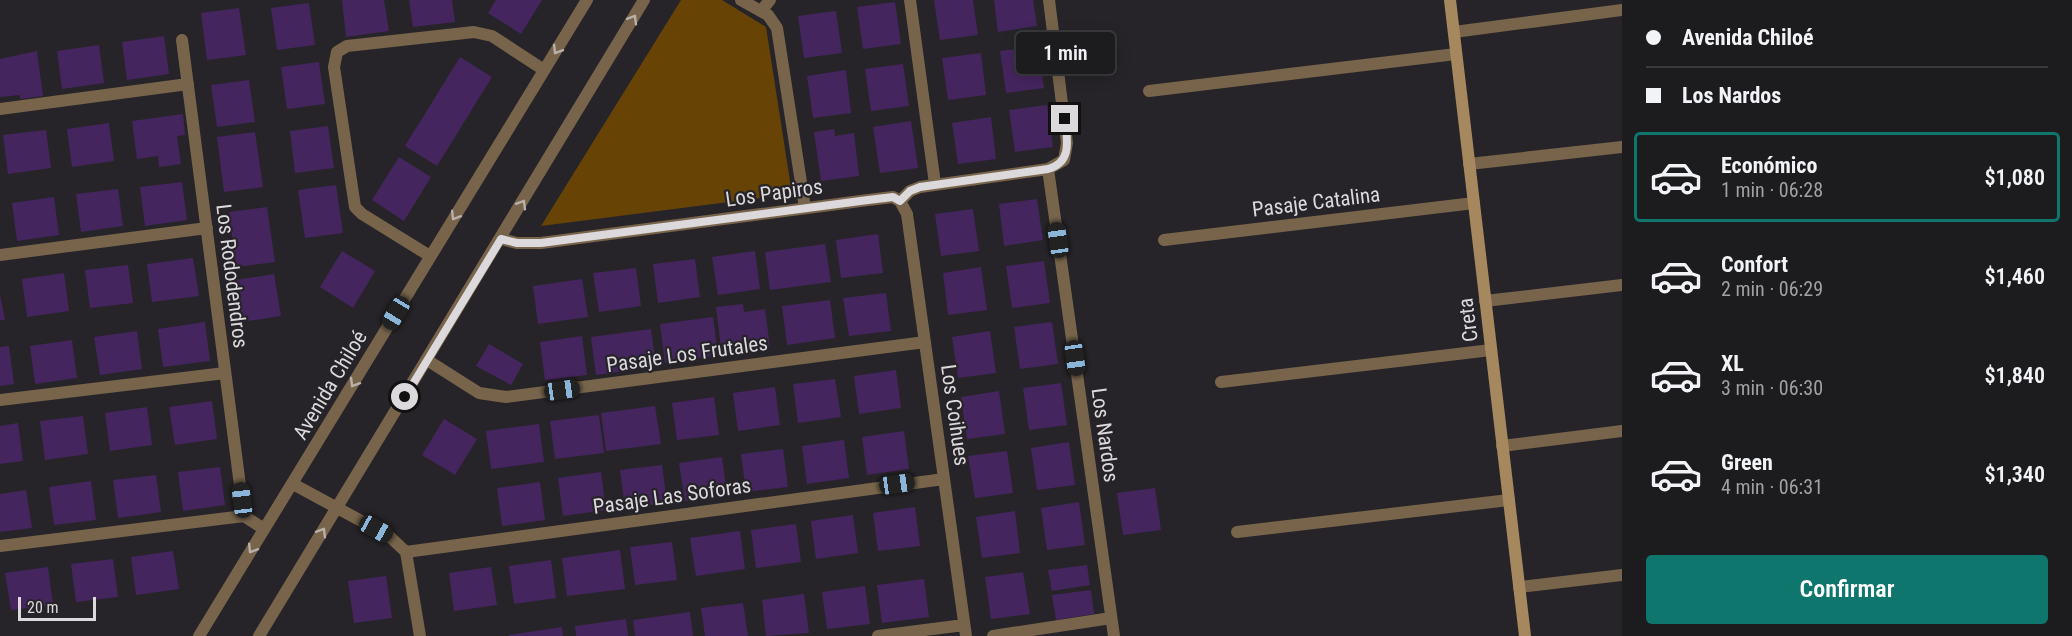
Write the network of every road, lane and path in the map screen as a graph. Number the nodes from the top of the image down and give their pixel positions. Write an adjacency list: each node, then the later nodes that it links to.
1 (587, 0): 13 (street, Avenida Chiloé, one-way to 13)
2 (644, 0): 25 (street, one-way to 2)
3 (741, 0): 9 (street)
4 (770, 0): 9 (street)
5 (910, 0): 20 (street)
6 (1049, 0): 19 (street)
7 (1450, 0): 10 (street, Creta)
8 (1622, 10): 10 (street)
9 (761, 11): 23 (street)
10 (1454, 32): 12 (street, Creta)
11 (182, 40): 14 (street, Los Rododendros)
12 (1456, 54): 15 (street); 18 (street, Creta)
13 (544, 70): 28 (street, Avenida Chiloé, one-way to 28); 28 (street)
14 (188, 84): 16 (street); 24 (street, Los Rododendros)
15 (1149, 91)
16 (0, 109)
17 (1622, 147): 18 (street)
18 (1469, 164): 22 (street, Creta)
19 (1048, 169): 20 (street); 50 (street, Los Nardos)
20 (935, 184): 21 (street)
21 (900, 201): 23 (street, Los Papiros); 31 (street, Los Coihues)
22 (1474, 203): 26 (street, Pasaje Catalina); 30 (street, Creta)
23 (806, 208): 25 (street, Los Papiros)
24 (207, 228): 27 (street); 34 (street, Los Rododendros)
25 (501, 239): 33 (street)
26 (1164, 240)
27 (0, 255)
28 (430, 256): 40 (street, Avenida Chiloé, one-way to 40)
29 (1622, 285): 30 (street)
30 (1485, 301): 32 (street, Creta)
31 (925, 342): 33 (street, Pasaje Los Frutales); 39 (street, Los Coihues)
32 (1491, 351): 35 (street); 38 (street, Creta)
33 (427, 360): 42 (street)
34 (225, 373): 36 (street); 43 (street, Los Rododendros)
35 (1221, 382)
36 (0, 400)
37 (1622, 431): 38 (street)
38 (1502, 446): 41 (street, Creta)
39 (944, 479): 47 (street, Pasaje Las Soforas); 51 (street, Los Coihues)
40 (293, 483): 42 (street); 44 (street, Avenida Chiloé)
41 (1509, 500): 45 (street); 49 (street, Creta)
42 (337, 508): 47 (street); 53 (street, one-way to 42)
43 (244, 516): 44 (street); 46 (street)
44 (264, 529): 52 (street, Avenida Chiloé, one-way to 52)
45 (1238, 532)
46 (0, 546)
47 (406, 552): 54 (street)
48 (1622, 575): 49 (street)
49 (1519, 587): 58 (street, Creta)
50 (1112, 618): 56 (street); 57 (street, Los Nardos)
51 (965, 630): 55 (street)
52 (199, 636)
53 (259, 636)
54 (420, 636)
55 (878, 636)
56 (993, 636)
57 (1114, 636)
58 (1525, 636)

